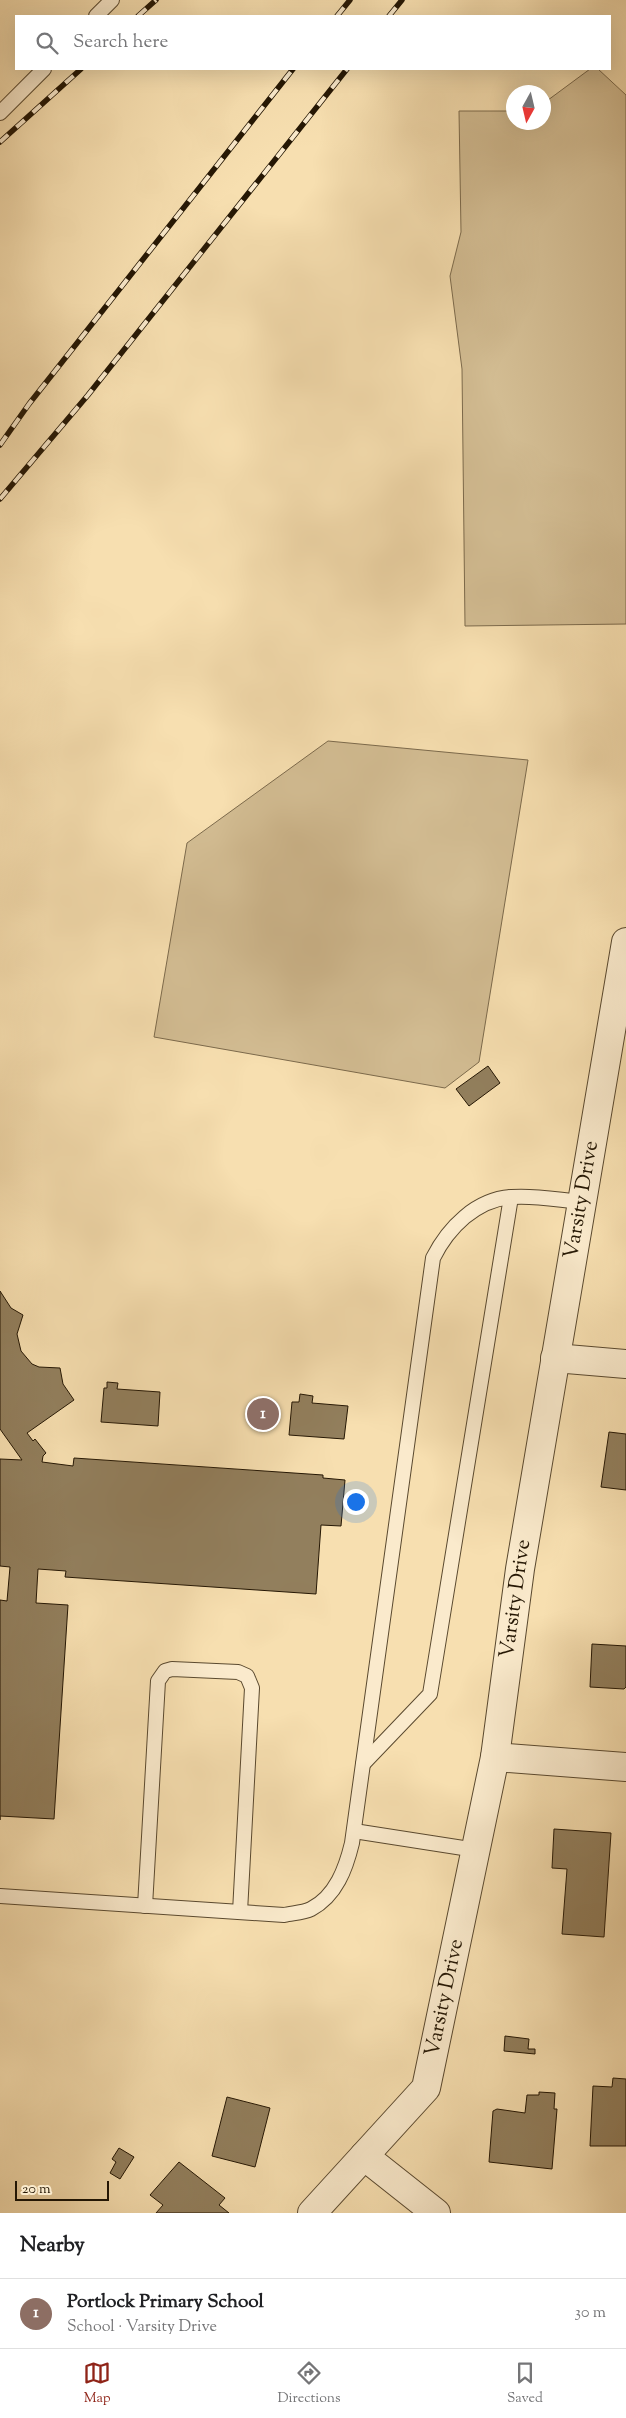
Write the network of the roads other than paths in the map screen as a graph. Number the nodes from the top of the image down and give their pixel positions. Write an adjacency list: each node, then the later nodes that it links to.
1 (112, 0): 2 (lane)
2 (97, 15)
3 (43, 70): 4 (lane)
4 (0, 113)
5 (625, 956): 7 (street, Varsity Drive)
6 (512, 1197): 7 (lane); 11 (lane); 11 (lane)
7 (582, 1202): 8 (street, Varsity Drive)
8 (555, 1358): 9 (street); 10 (street, Varsity Drive)
9 (626, 1364)
10 (495, 1757): 12 (street); 14 (street, Varsity Drive)
11 (363, 1764): 13 (lane)
12 (626, 1767)
13 (354, 1831): 14 (lane); 17 (lane)
14 (476, 1850): 18 (street, Varsity Drive)
15 (0, 1896): 16 (lane)
16 (145, 1906): 17 (lane); 17 (lane)
17 (240, 1912)
18 (364, 2156): 19 (street, Varsity Drive); 20 (street)
19 (312, 2213)
20 (436, 2213)

